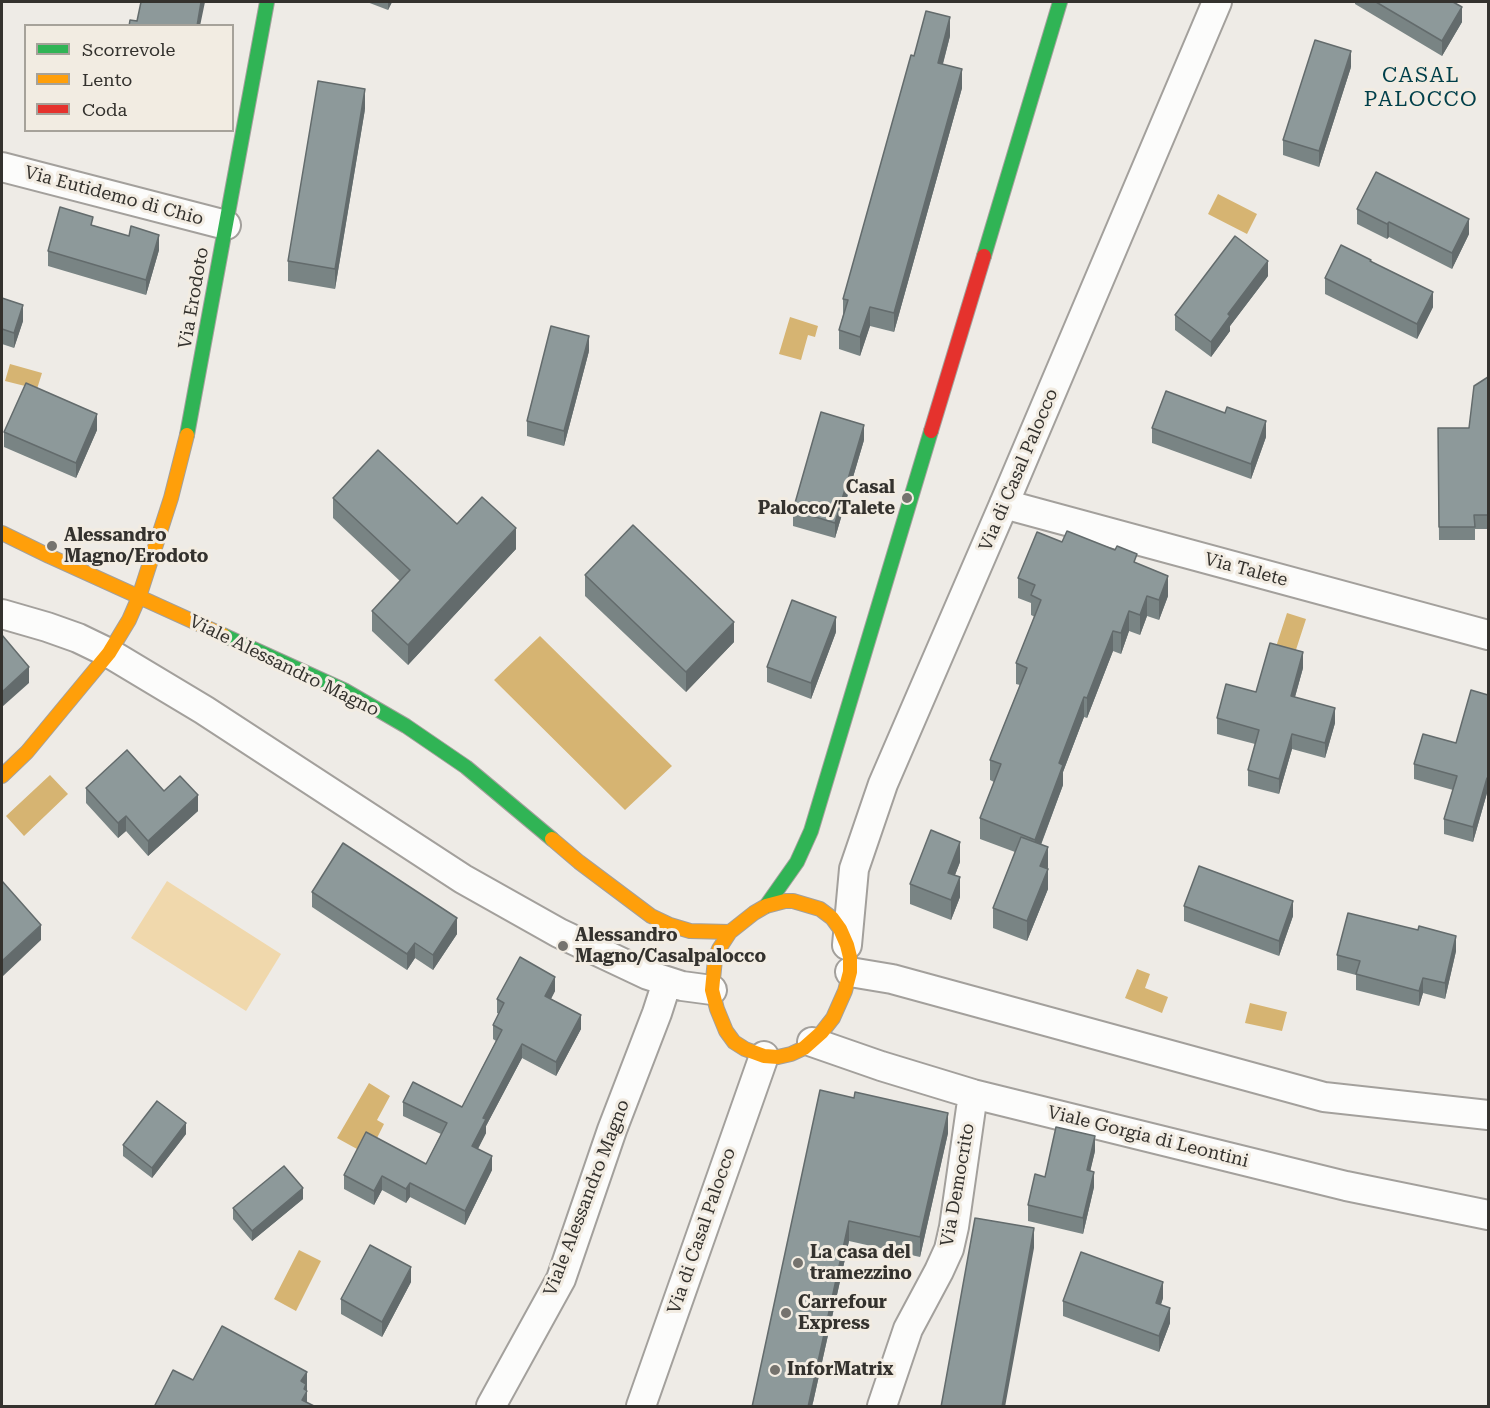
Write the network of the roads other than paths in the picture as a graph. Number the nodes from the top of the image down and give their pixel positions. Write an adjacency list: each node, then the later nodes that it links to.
1 (267, 2): 5 (street, Via Erodoto)
2 (1060, 2): 13 (street)
3 (1217, 2): 6 (street, Via di Casal Palocco)
4 (2, 167): 5 (street, Via Eutidemo di Chio)
5 (226, 225): 8 (street, Via Erodoto)
6 (1004, 504): 10 (street, Via Talete); 15 (street, Via di Casal Palocco)
7 (2, 533): 8 (street, Viale Alessandro Magno)
8 (139, 597): 11 (street, Via Erodoto); 14 (street, Viale Alessandro Magno)
9 (2, 614): 11 (street)
10 (1488, 635)
11 (109, 653): 12 (street); 16 (street)
12 (2, 776)
13 (766, 906): 14 (street); 15 (street)
14 (730, 932): 17 (street)
15 (849, 958): 18 (street); 21 (street)
16 (667, 982): 17 (street); 23 (street, Viale Alessandro Magno)
17 (712, 990): 19 (street)
18 (812, 1042): 19 (street); 20 (street, Viale Gorgia di Leontini)
19 (764, 1056): 24 (street, Via di Casal Palocco)
20 (973, 1094): 22 (street, Viale Gorgia di Leontini); 25 (street, Via Democrito)
21 (1488, 1115)
22 (1488, 1215)
23 (491, 1407)
24 (641, 1407)
25 (882, 1407)

